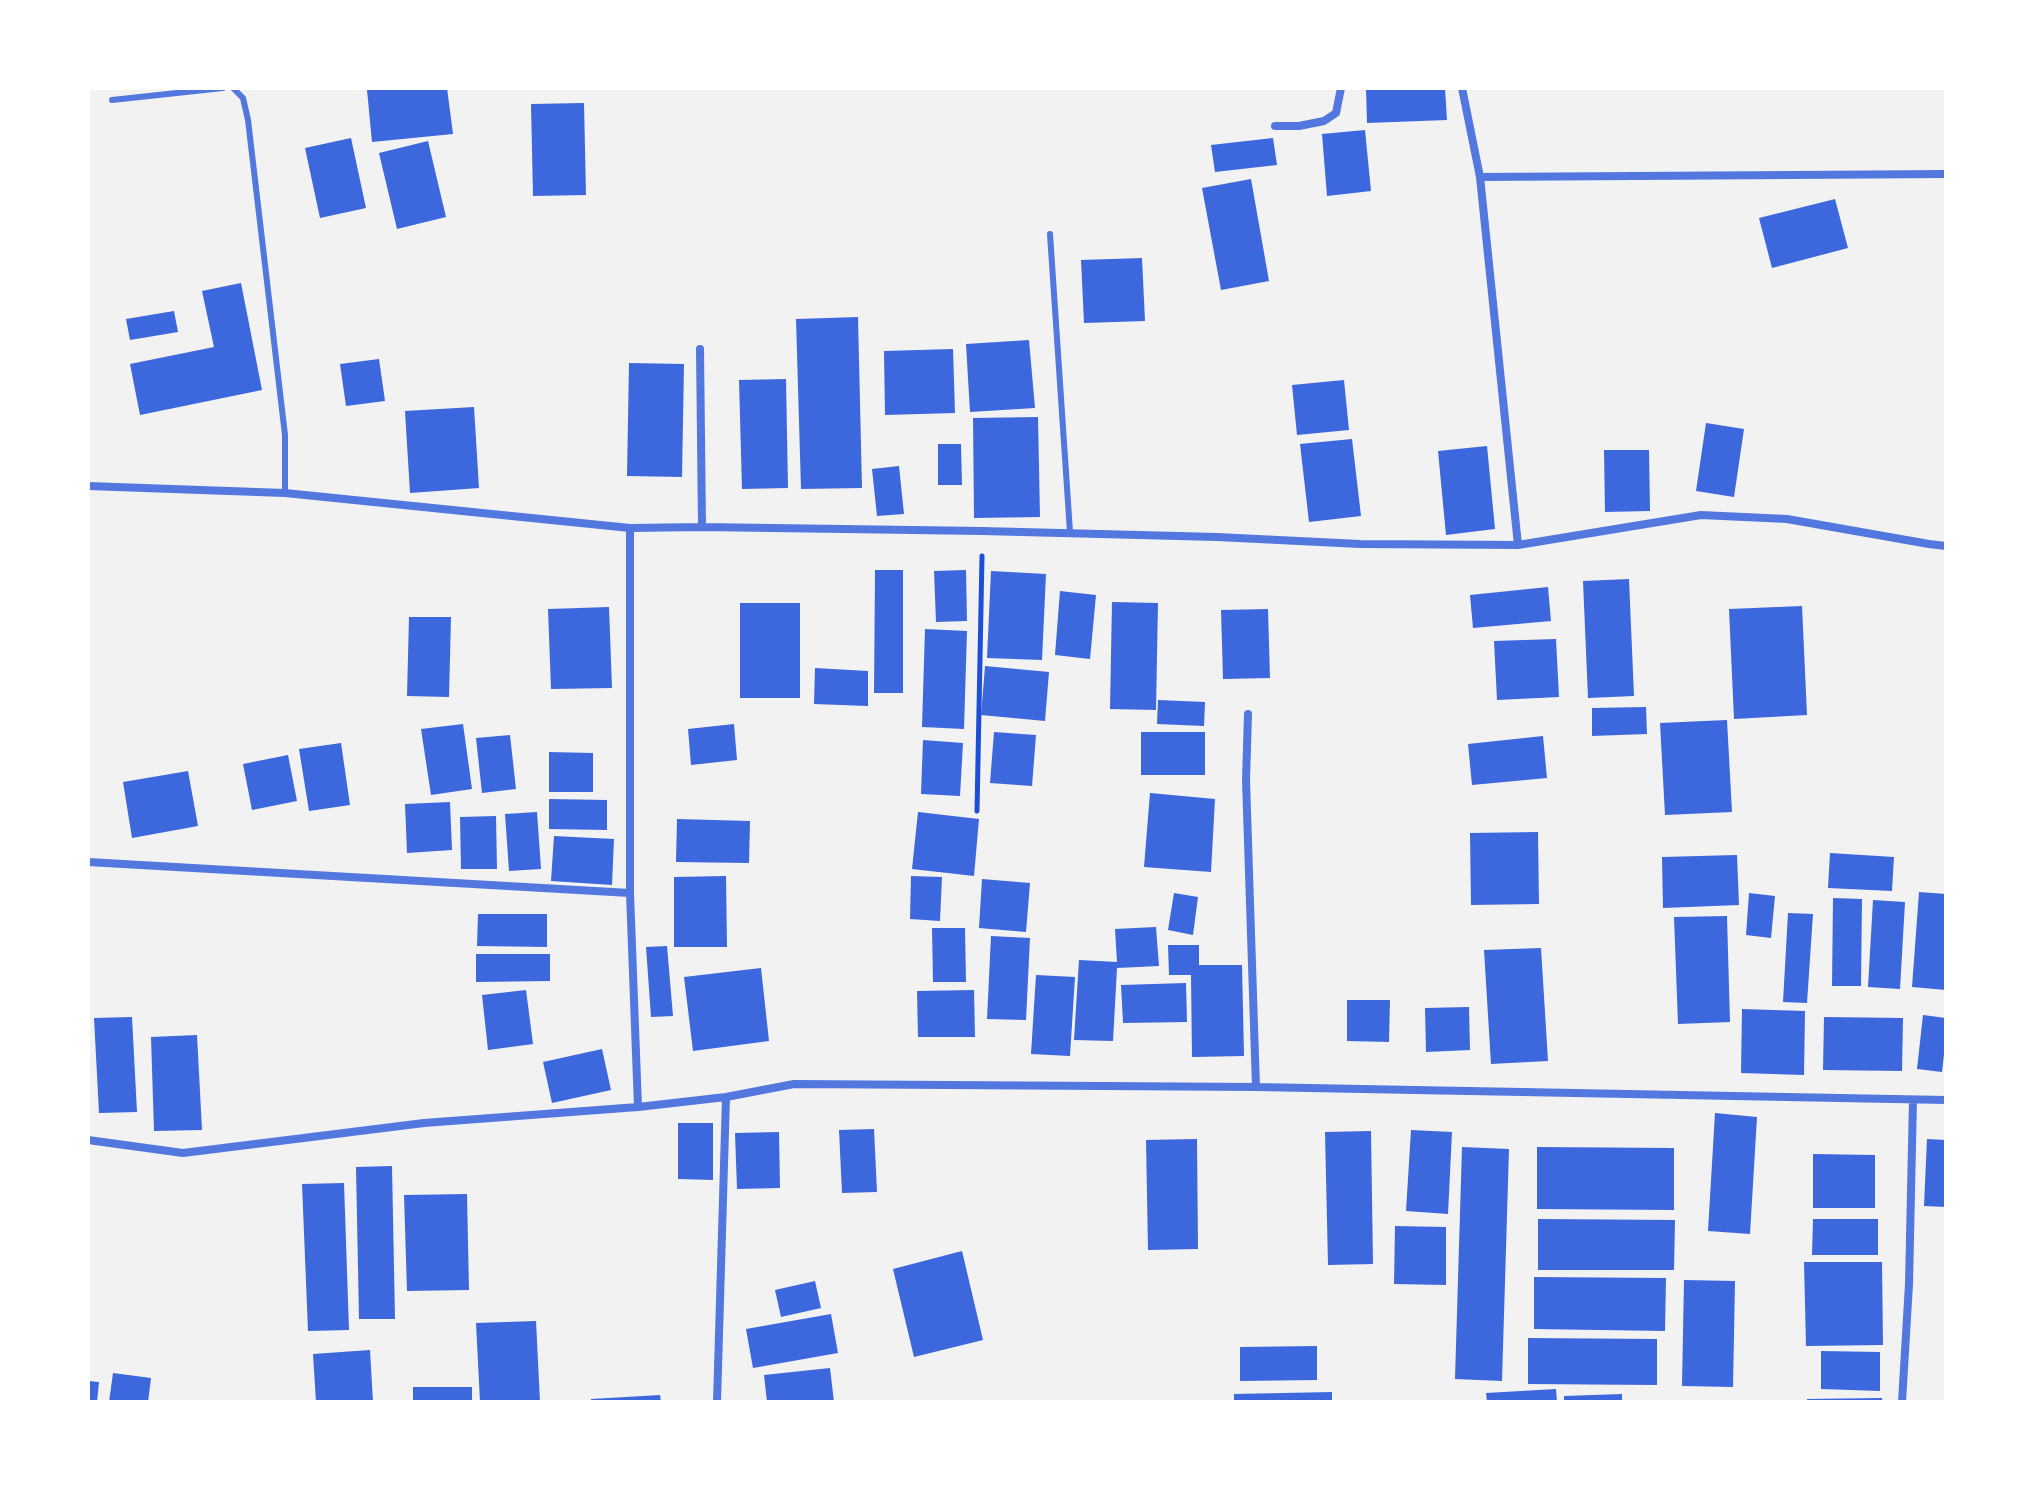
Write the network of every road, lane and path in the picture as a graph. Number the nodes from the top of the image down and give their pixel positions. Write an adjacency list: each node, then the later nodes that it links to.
1 (223, 88): 5 (lane)
2 (233, 88): 12 (lane)
3 (1341, 88): 6 (street)
4 (1462, 88): 8 (street)
5 (112, 100)
6 (1275, 126)
7 (1946, 174): 8 (street)
8 (1480, 177): 17 (street)
9 (1050, 234): 16 (lane)
10 (700, 349): 13 (street)
11 (88, 486): 12 (street)
12 (285, 493): 14 (street)
13 (702, 527): 14 (street); 15 (street)
14 (630, 528): 22 (street)
15 (982, 531): 16 (street); 20 (path)
16 (1070, 532): 17 (street)
17 (1518, 545): 18 (street)
18 (1946, 546)
19 (1248, 714): 23 (street)
20 (977, 811)
21 (88, 862): 22 (street)
22 (630, 893): 27 (street)
23 (1256, 1087): 24 (street); 25 (street)
24 (726, 1097): 27 (street); 29 (street)
25 (1913, 1100): 26 (street); 30 (street)
26 (1946, 1100)
27 (638, 1107): 28 (street)
28 (88, 1140)
29 (717, 1402)
30 (1902, 1402)

